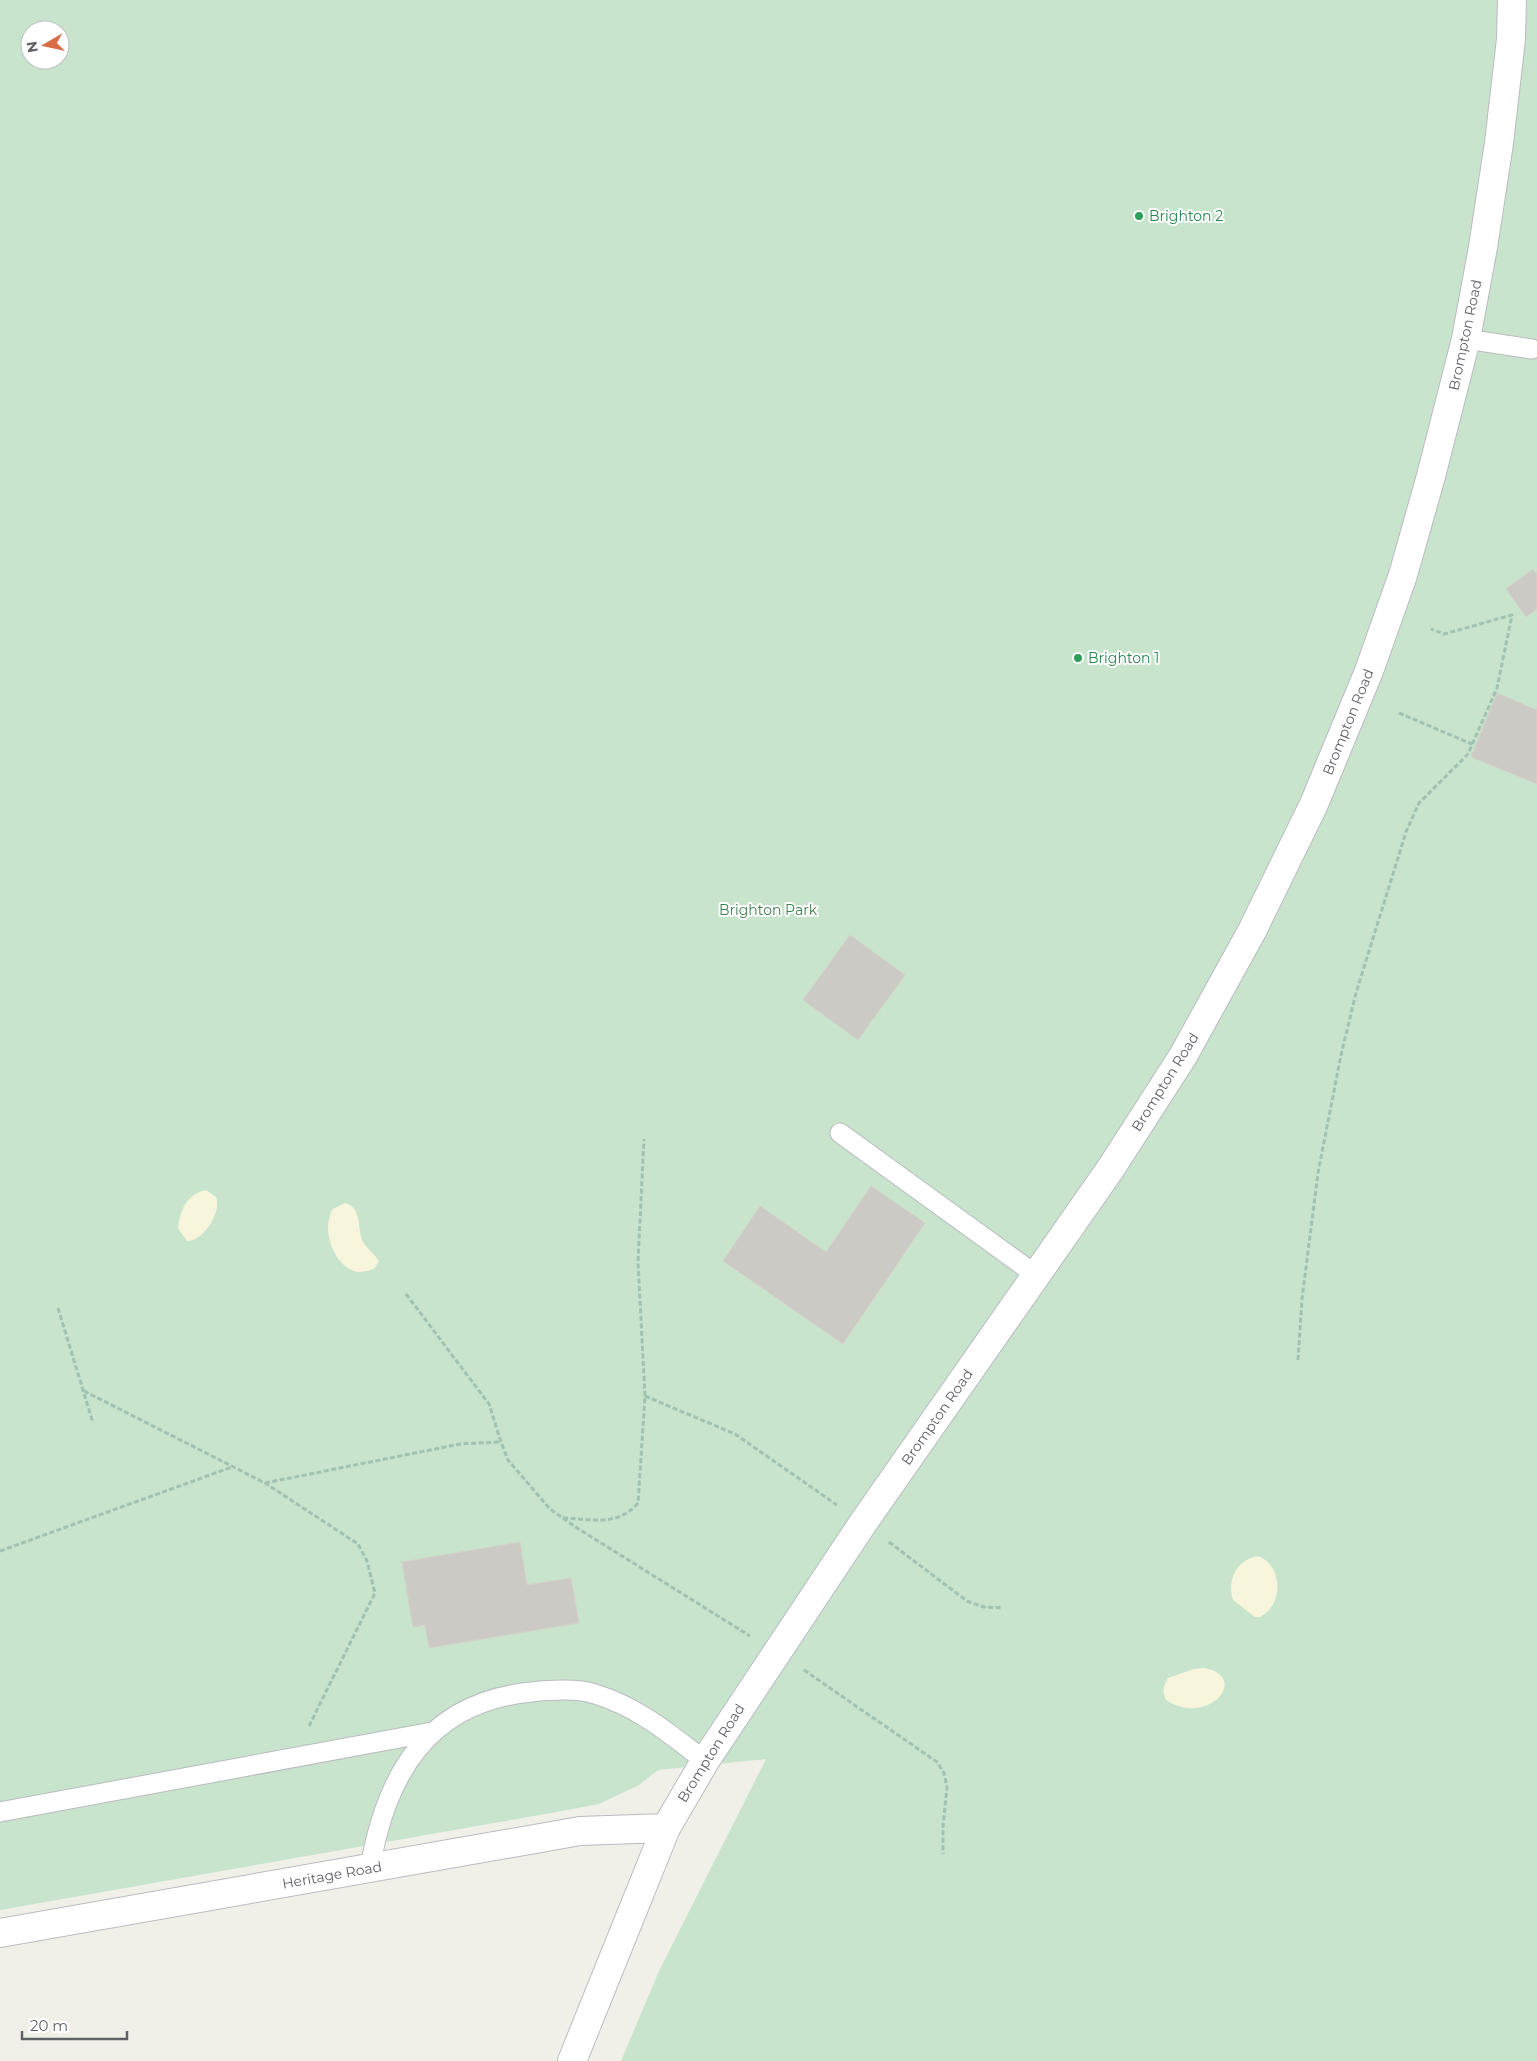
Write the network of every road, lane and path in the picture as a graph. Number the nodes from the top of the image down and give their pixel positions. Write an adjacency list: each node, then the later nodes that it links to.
1 (1512, 0): 2 (street, Brompton Road)
2 (1466, 339): 3 (lane); 9 (street, Brompton Road)
3 (1532, 349)
4 (1431, 629): 6 (path)
5 (1398, 713): 6 (path)
6 (1472, 744): 12 (path)
7 (840, 1133): 9 (lane)
8 (644, 1139): 14 (path)
9 (1036, 1275): 28 (street, Brompton Road)
10 (406, 1294): 16 (path)
11 (58, 1308): 13 (path)
12 (1298, 1360)
13 (84, 1391): 15 (path); 17 (path)
14 (645, 1396): 19 (path); 20 (path)
15 (93, 1423)
16 (501, 1442): 18 (path); 20 (path)
17 (232, 1467): 18 (path); 22 (path)
18 (265, 1483): 27 (path)
19 (836, 1505)
20 (562, 1518): 24 (path)
21 (892, 1543): 23 (path)
22 (0, 1550)
23 (1003, 1608)
24 (748, 1634)
25 (803, 1669): 31 (path)
26 (432, 1732): 27 (lane); 28 (lane); 32 (lane)
27 (293, 1758): 29 (lane)
28 (705, 1761): 30 (street, Brompton Road)
29 (0, 1812)
30 (666, 1828): 32 (street, Heritage Road); 34 (street, Brompton Road)
31 (943, 1854)
32 (370, 1868): 33 (street, Heritage Road)
33 (0, 1933)
34 (572, 2061)

